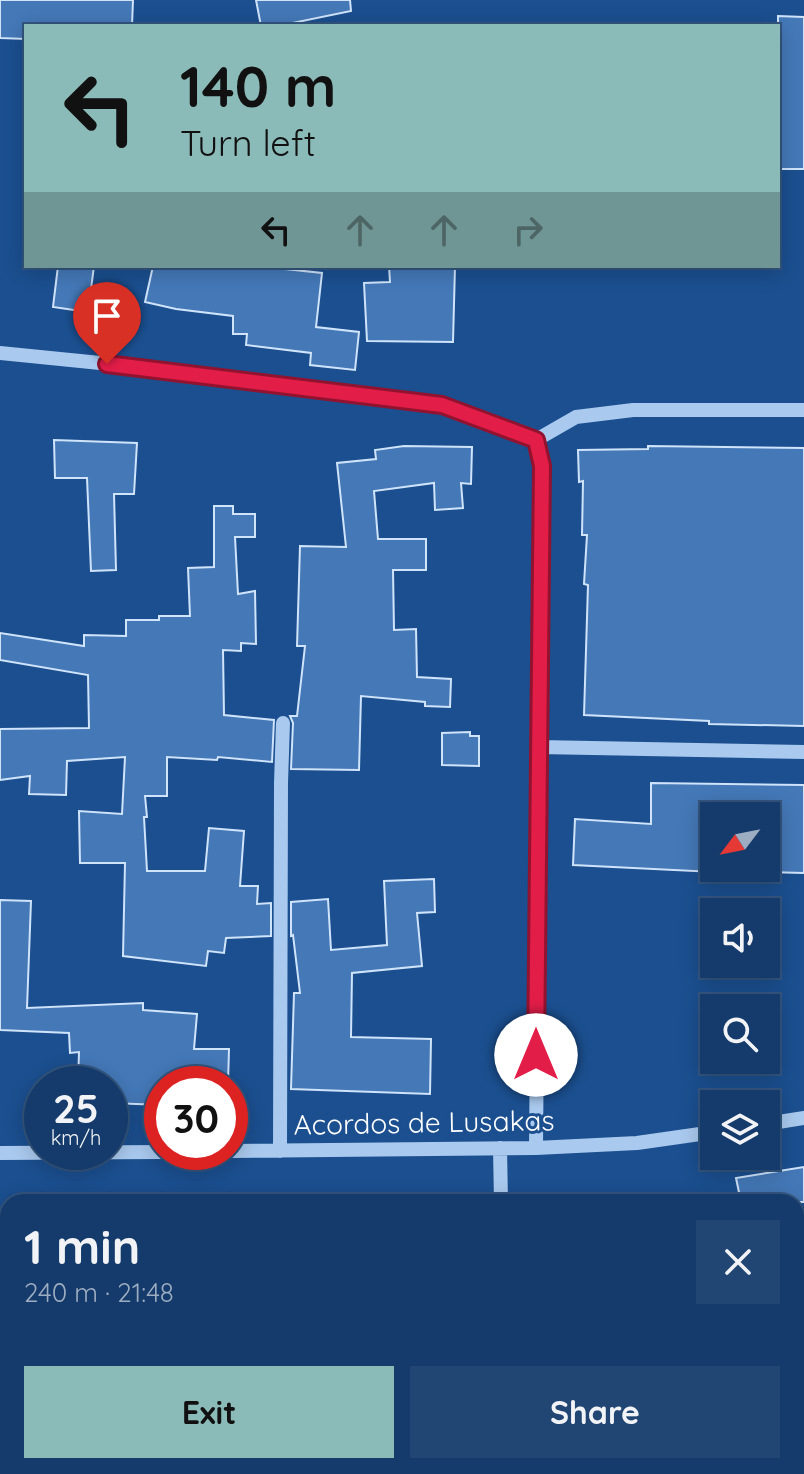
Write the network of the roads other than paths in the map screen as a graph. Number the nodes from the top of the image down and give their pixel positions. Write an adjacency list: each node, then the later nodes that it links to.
1 (0, 353): 3 (street)
2 (804, 410): 3 (street)
3 (536, 440): 5 (street)
4 (283, 723): 13 (street)
5 (539, 747): 6 (street); 11 (street)
6 (804, 752)
7 (804, 1118): 8 (street)
8 (780, 1122)
9 (700, 1134): 11 (street, Acordos de Lusakas)
10 (500, 1148): 11 (street, Acordos de Lusakas); 13 (street, Acordos de Lusakas); 16 (street)
11 (536, 1148)
12 (248, 1151): 13 (street, Acordos de Lusakas)
13 (280, 1151)
14 (144, 1152): 15 (street)
15 (0, 1153)
16 (501, 1194)
17 (418, 1474): 18 (street)
18 (483, 1474)

